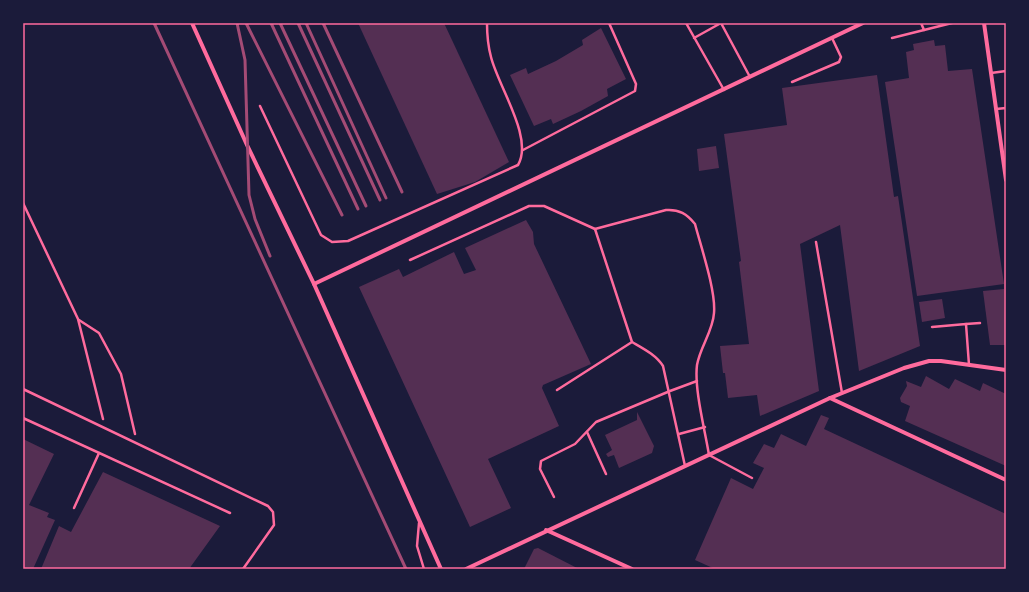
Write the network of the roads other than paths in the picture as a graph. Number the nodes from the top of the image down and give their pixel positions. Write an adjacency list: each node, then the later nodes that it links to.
1 (192, 23): 28 (street)
2 (487, 23): 22 (lane)
3 (609, 23): 22 (lane)
4 (686, 23): 11 (lane)
5 (721, 23): 11 (lane); 16 (lane)
6 (863, 23): 12 (street)
7 (921, 23): 10 (lane)
8 (952, 23): 10 (lane)
9 (984, 23): 15 (street)
10 (924, 30): 13 (lane)
11 (694, 38): 18 (lane)
12 (832, 38): 16 (street); 17 (lane)
13 (892, 38)
14 (1006, 71): 15 (lane)
15 (991, 73): 21 (street)
16 (750, 77): 18 (street)
17 (792, 82)
18 (724, 90): 28 (street)
19 (260, 106): 22 (lane)
20 (1006, 108): 21 (lane)
21 (996, 109): 23 (street)
22 (523, 150)
23 (1006, 180)
24 (23, 203): 29 (lane)
25 (595, 229): 27 (lane); 33 (lane); 36 (lane)
26 (816, 242): 40 (lane)
27 (410, 260)
28 (314, 284): 57 (street)
29 (78, 319): 43 (lane); 46 (lane)
30 (980, 323): 31 (lane)
31 (966, 324): 32 (lane); 34 (lane)
32 (932, 327)
33 (632, 342): 38 (lane); 39 (lane)
34 (969, 365): 35 (street); 40 (street)
35 (1006, 370)
36 (697, 381): 39 (lane); 44 (lane)
37 (23, 389): 60 (lane)
38 (557, 390)
39 (670, 391): 45 (lane); 47 (lane)
40 (842, 393): 41 (street)
41 (830, 398): 49 (street); 53 (street)
42 (23, 418): 48 (lane)
43 (103, 419)
44 (705, 426): 47 (lane); 49 (lane)
45 (587, 432): 51 (lane); 54 (lane)
46 (135, 434)
47 (679, 434): 50 (lane)
48 (99, 453): 55 (lane); 56 (lane)
49 (709, 455): 50 (street); 52 (lane)
50 (685, 467): 58 (street)
51 (606, 474)
52 (752, 478)
53 (1006, 480)
54 (554, 497)
55 (74, 508)
56 (230, 513)
57 (420, 521): 61 (lane); 62 (street)
58 (546, 530): 59 (street); 64 (street)
59 (473, 567): 63 (street)
60 (243, 569)
61 (424, 569)
62 (441, 569)
63 (466, 569)
64 (632, 569)

